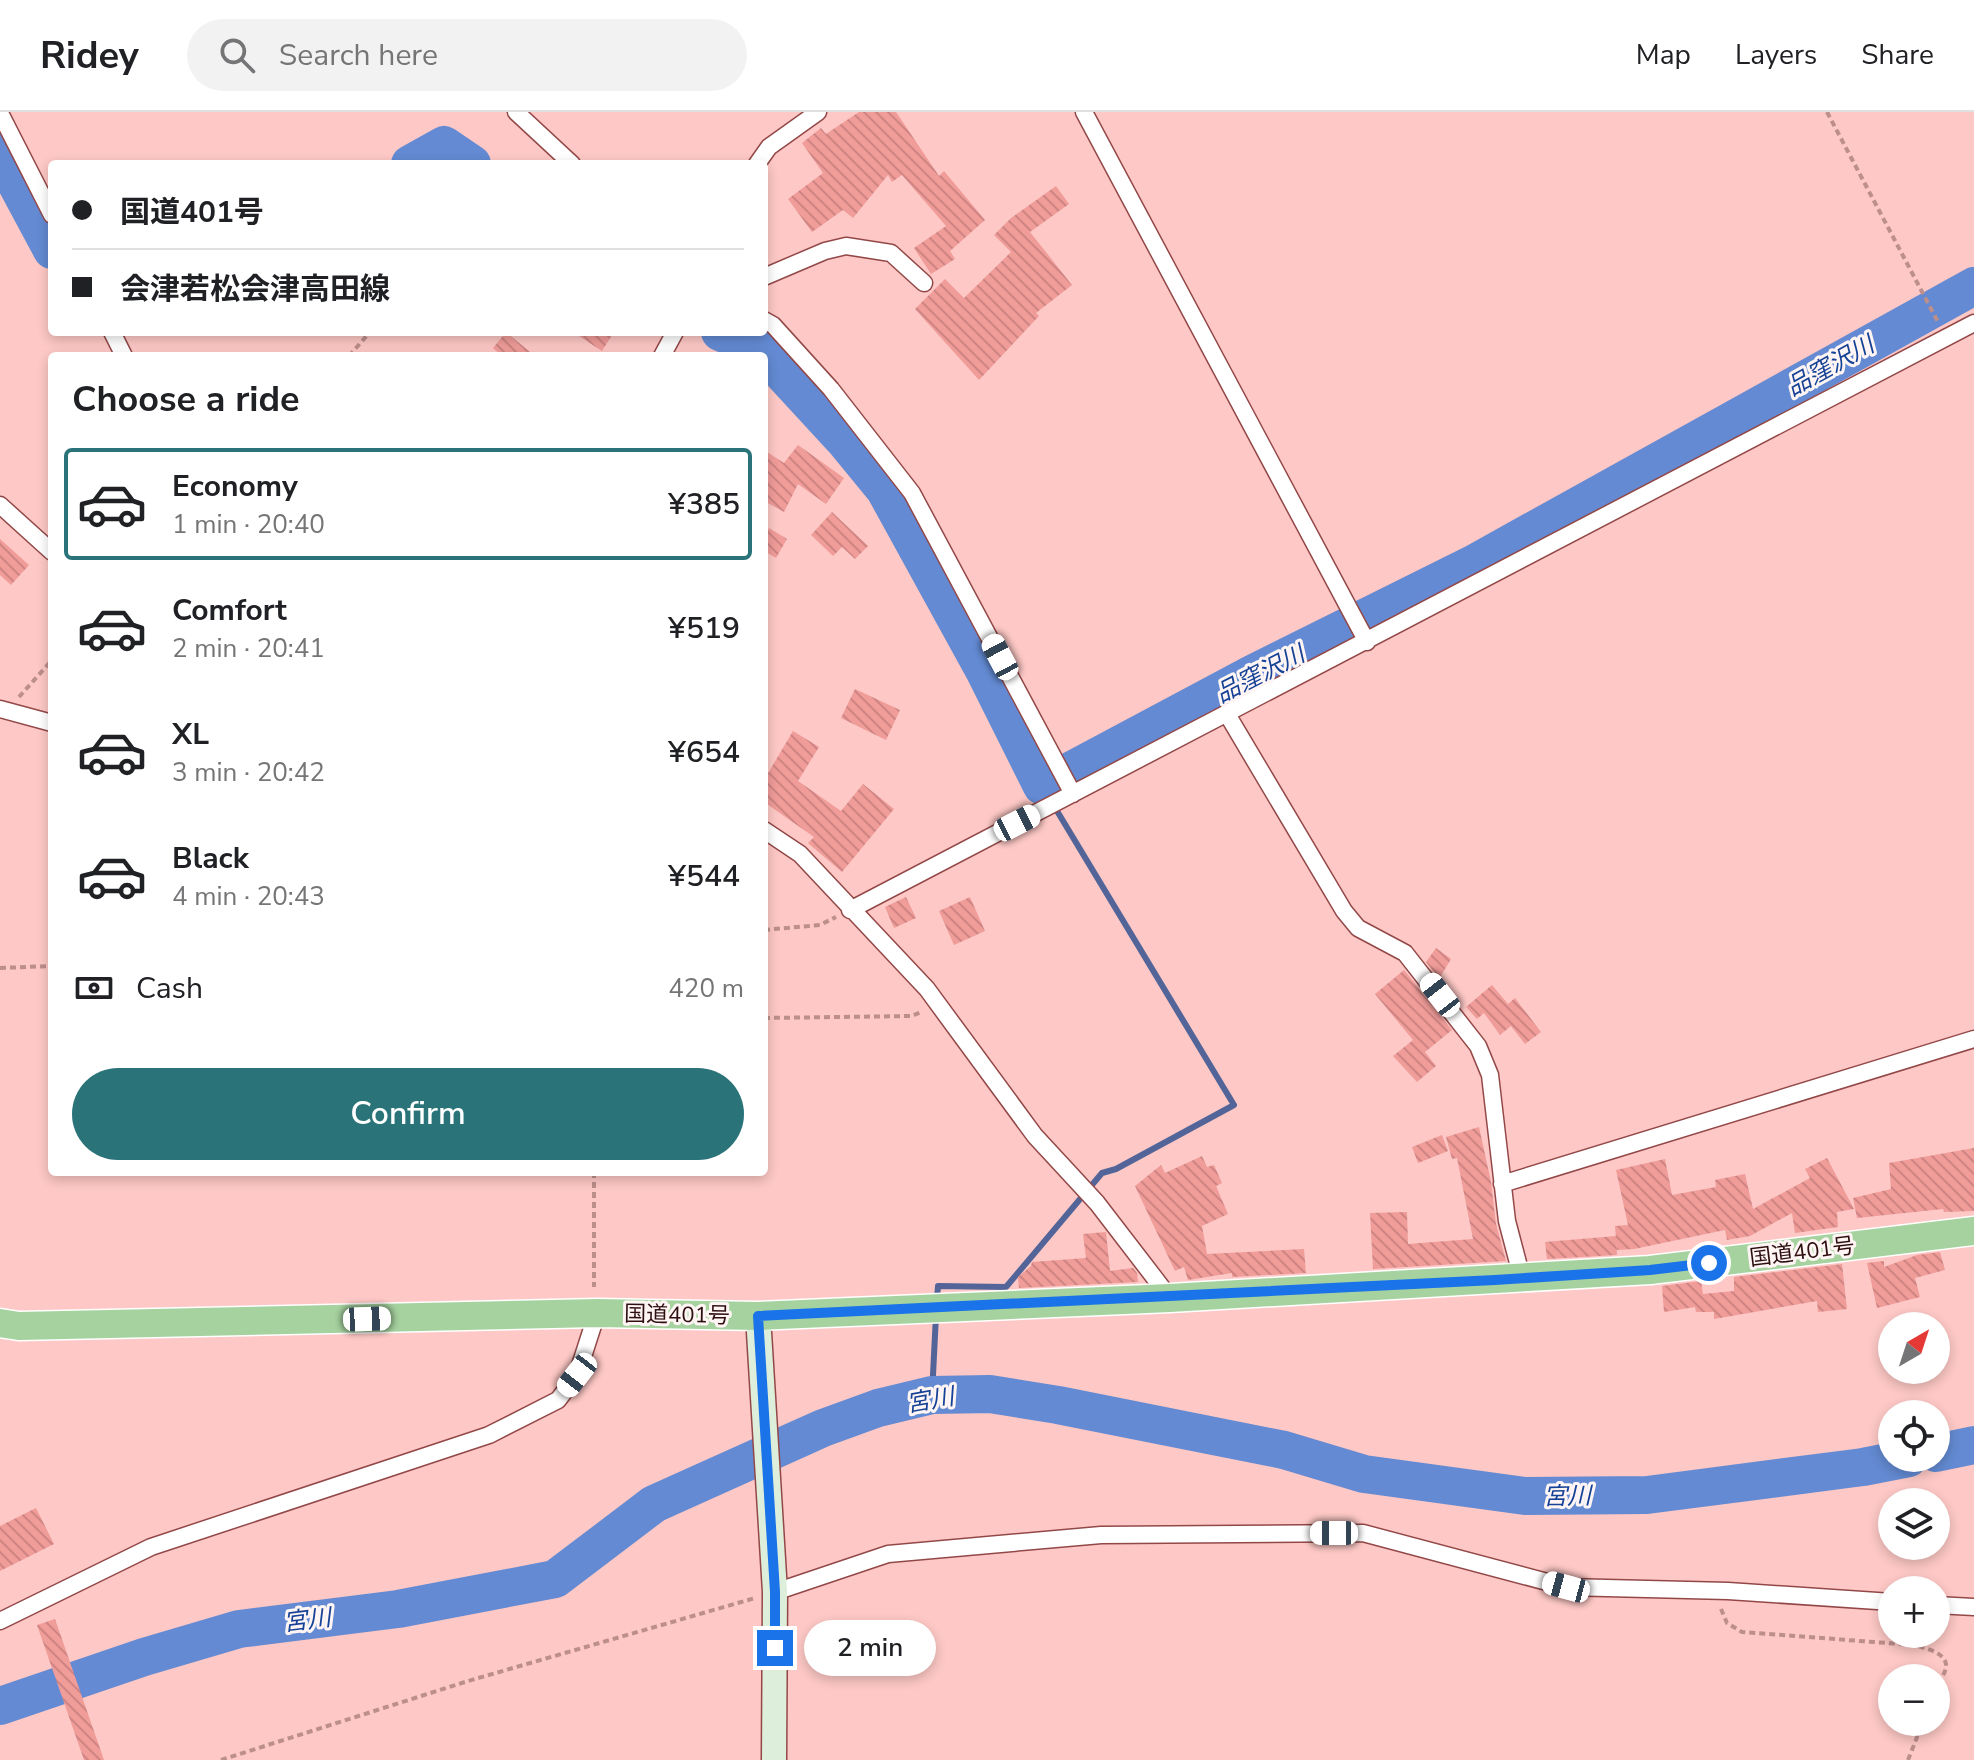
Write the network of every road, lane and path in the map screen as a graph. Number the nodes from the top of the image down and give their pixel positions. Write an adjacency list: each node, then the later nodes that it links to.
1 (516, 112): 6 (street)
2 (818, 112): 7 (street)
3 (1084, 112): 18 (street)
4 (1827, 112): 14 (path)
5 (0, 113): 8 (street)
6 (568, 160)
7 (760, 160)
8 (48, 207)
9 (768, 275): 10 (street)
10 (924, 283)
11 (768, 322): 23 (street)
12 (1974, 323): 14 (street)
13 (366, 336): 15 (path)
14 (1946, 338): 18 (street)
15 (352, 352)
16 (0, 505): 17 (street)
17 (48, 548)
18 (1367, 642): 21 (street)
19 (48, 664): 20 (path)
20 (3, 710): 22 (street)
21 (1227, 714): 23 (street); 33 (street)
22 (48, 722)
23 (1073, 794): 25 (street)
24 (768, 833): 25 (street)
25 (850, 910): 26 (path); 29 (street)
26 (768, 930)
27 (48, 966): 28 (path)
28 (0, 968)
29 (939, 1006): 30 (path); 36 (street)
30 (768, 1018)
31 (1974, 1039): 33 (street)
32 (594, 1176): 37 (path)
33 (1502, 1184): 35 (street)
34 (1974, 1231): 35 (highway, 国道401号)
35 (1522, 1278): 36 (highway, 国道401号)
36 (1170, 1298): 39 (highway, 国道401号)
37 (596, 1300): 38 (highway, 国道401号); 39 (highway, 国道401号); 45 (street)
38 (0, 1323)
39 (759, 1328): 40 (main road)
40 (775, 1586): 41 (street); 48 (path); 49 (main road)
41 (1718, 1591): 42 (street); 46 (path)
42 (1878, 1601)
43 (1950, 1606): 44 (street)
44 (1974, 1607)
45 (0, 1621)
46 (1946, 1664)
47 (1917, 1736): 50 (path)
48 (221, 1760)
49 (774, 1760)
50 (1908, 1760)

